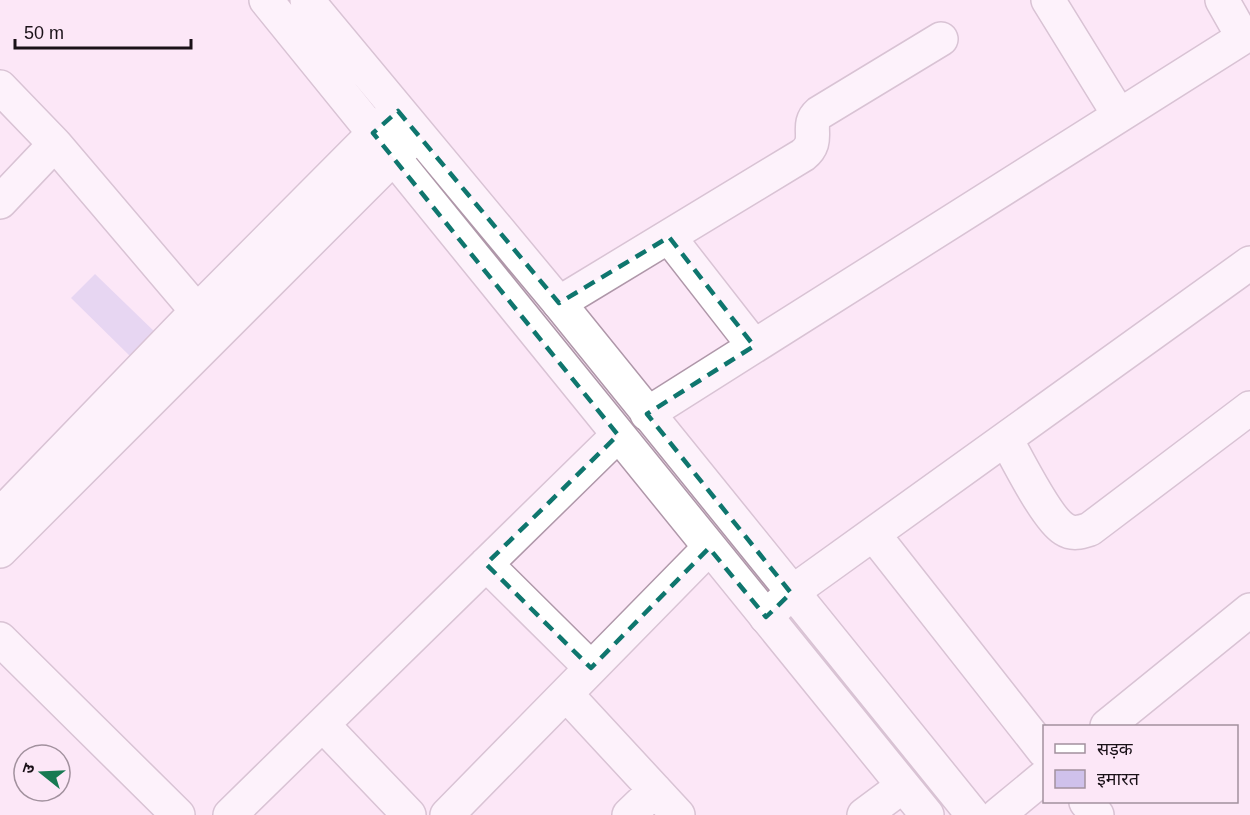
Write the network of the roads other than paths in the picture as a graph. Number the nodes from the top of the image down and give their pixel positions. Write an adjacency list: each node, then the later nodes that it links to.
1 (1048, 0): 7 (street)
2 (1222, 0): 4 (street)
3 (296, 5): 8 (street); 10 (street)
4 (1247, 35): 7 (street)
5 (941, 39): 12 (street)
6 (0, 87): 9 (street)
7 (1119, 115): 16 (street)
8 (407, 123): 10 (street); 14 (street)
9 (55, 144): 11 (street); 15 (street)
10 (383, 145): 15 (street); 19 (street); 24 (street)
11 (0, 201)
12 (669, 237): 14 (street); 16 (street)
13 (1250, 263): 20 (street)
14 (559, 303): 18 (street)
15 (197, 311): 21 (street)
16 (754, 346): 18 (street)
17 (1250, 408): 20 (street)
18 (647, 414): 26 (street)
19 (618, 435): 23 (street); 25 (street)
20 (1005, 439): 22 (street)
21 (0, 515)
22 (873, 535): 26 (street); 34 (street)
23 (709, 548): 28 (street); 30 (street)
24 (0, 551)
25 (486, 564): 30 (street); 32 (street)
26 (791, 593): 28 (street); 47 (street)
27 (1250, 610): 33 (street)
28 (766, 617): 36 (street)
29 (0, 639): 39 (street)
30 (591, 668): 31 (street)
31 (566, 694): 37 (street); 42 (street)
32 (323, 725): 40 (street); 41 (street)
33 (1108, 725)
34 (1043, 750)
35 (1043, 778): 48 (street)
36 (903, 786): 45 (street); 46 (street)
37 (655, 790): 43 (street); 44 (street)
38 (1088, 803): 49 (street)
39 (175, 814)
40 (230, 815)
41 (409, 815)
42 (447, 815)
43 (629, 815)
44 (678, 815)
45 (864, 815)
46 (927, 815)
47 (973, 815)
48 (998, 815)
49 (1097, 815)

